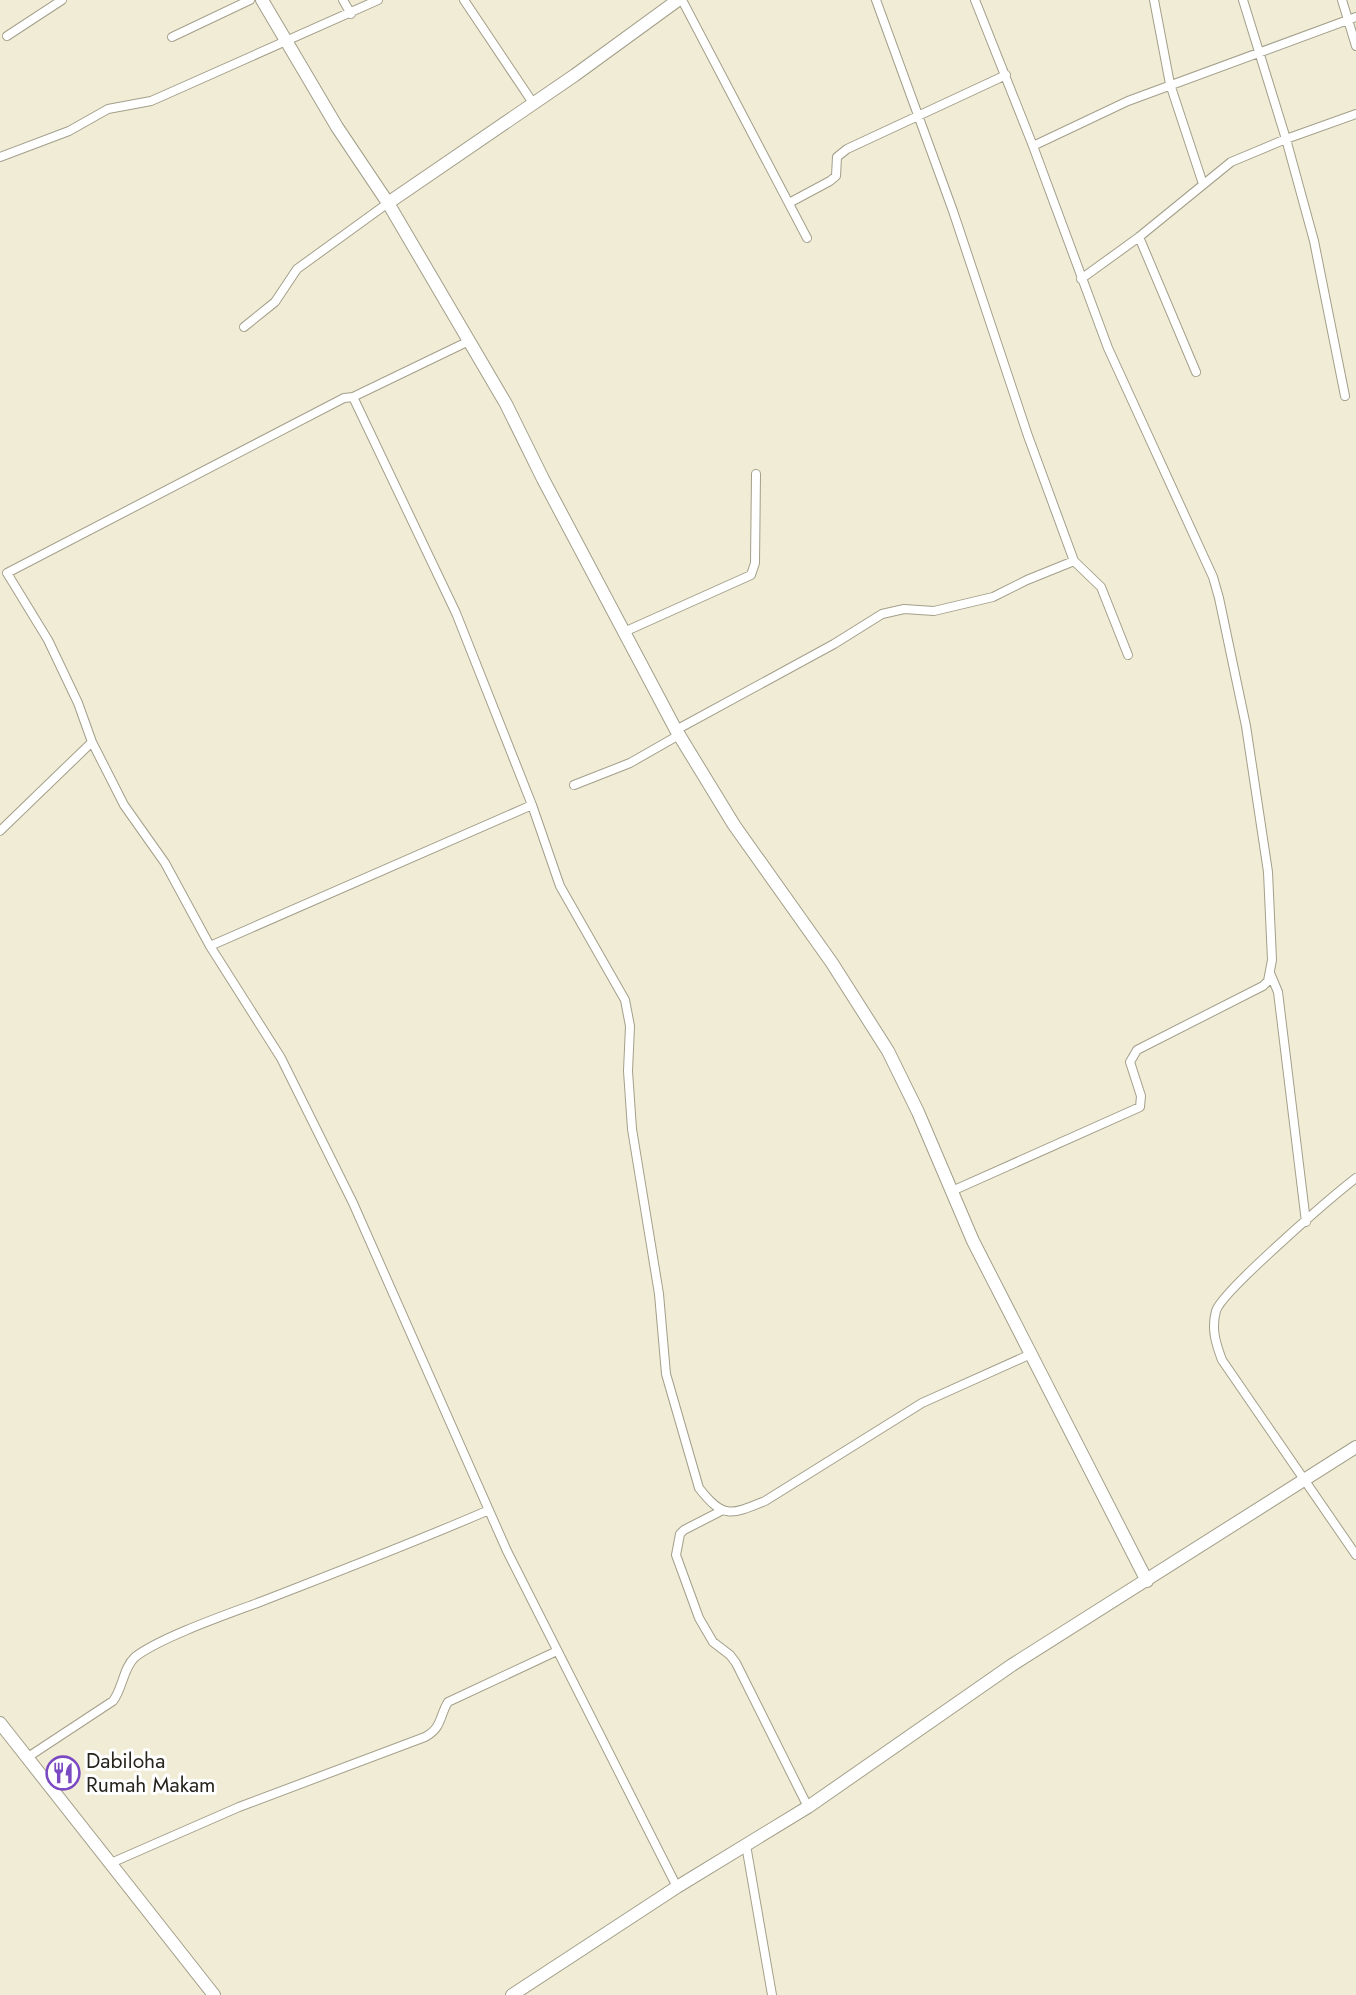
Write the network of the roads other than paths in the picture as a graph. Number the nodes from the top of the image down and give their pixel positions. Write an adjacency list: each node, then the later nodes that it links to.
1 (62, 0): 15 (street)
2 (250, 0): 16 (street)
3 (262, 0): 17 (street)
4 (344, 0): 13 (street)
5 (378, 0): 13 (street)
6 (464, 0): 22 (street)
7 (680, 0): 22 (street); 30 (street)
8 (876, 0): 23 (street)
9 (975, 0): 20 (street)
10 (1154, 0): 21 (street)
11 (1243, 0): 19 (street)
12 (1342, 0): 14 (street)
13 (351, 14): 17 (street)
14 (1352, 19): 18 (street); 19 (street)
15 (7, 36)
16 (172, 37)
17 (285, 43): 27 (street); 29 (street)
18 (1356, 46)
19 (1258, 52): 21 (street); 25 (street)
20 (1006, 75): 23 (street); 26 (street)
21 (1170, 84): 26 (street); 28 (street)
22 (533, 103): 29 (street)
23 (918, 114): 30 (street); 40 (street)
24 (1356, 114): 25 (street)
25 (1286, 139): 28 (street); 37 (street)
26 (1033, 146): 33 (street)
27 (0, 157)
28 (1203, 184): 31 (street)
29 (388, 203): 34 (street); 35 (street)
30 (789, 203): 32 (street)
31 (1139, 237): 33 (street); 36 (street)
32 (807, 238)
33 (1081, 279): 50 (street)
34 (244, 327)
35 (469, 342): 38 (street); 42 (street)
36 (1196, 372)
37 (1345, 396)
38 (353, 397): 41 (street); 47 (street)
39 (756, 474): 42 (street)
40 (1074, 561): 43 (street); 44 (street)
41 (4, 574): 45 (street)
42 (624, 632): 44 (street)
43 (1128, 655)
44 (678, 732): 46 (street); 52 (street)
45 (92, 742): 48 (street); 49 (street)
46 (574, 785)
47 (532, 805): 49 (street); 58 (street)
48 (0, 831)
49 (210, 946): 57 (street)
50 (1270, 973): 52 (street); 53 (street)
51 (1356, 1179): 53 (street)
52 (952, 1191): 54 (street)
53 (1306, 1222): 56 (street)
54 (1031, 1354): 58 (street); 60 (street)
55 (1356, 1447): 56 (street)
56 (1305, 1478): 59 (street); 60 (street)
57 (489, 1510): 61 (street); 63 (street)
58 (721, 1511): 64 (street)
59 (1356, 1555)
60 (1147, 1581): 64 (street)
61 (557, 1650): 66 (street); 67 (street)
62 (0, 1723): 63 (street)
63 (28, 1757): 66 (street)
64 (808, 1807): 65 (street)
65 (746, 1845): 67 (street); 70 (street)
66 (111, 1863): 68 (street)
67 (677, 1887): 69 (street)
68 (214, 1995)
69 (512, 1995)
70 (772, 1995)

